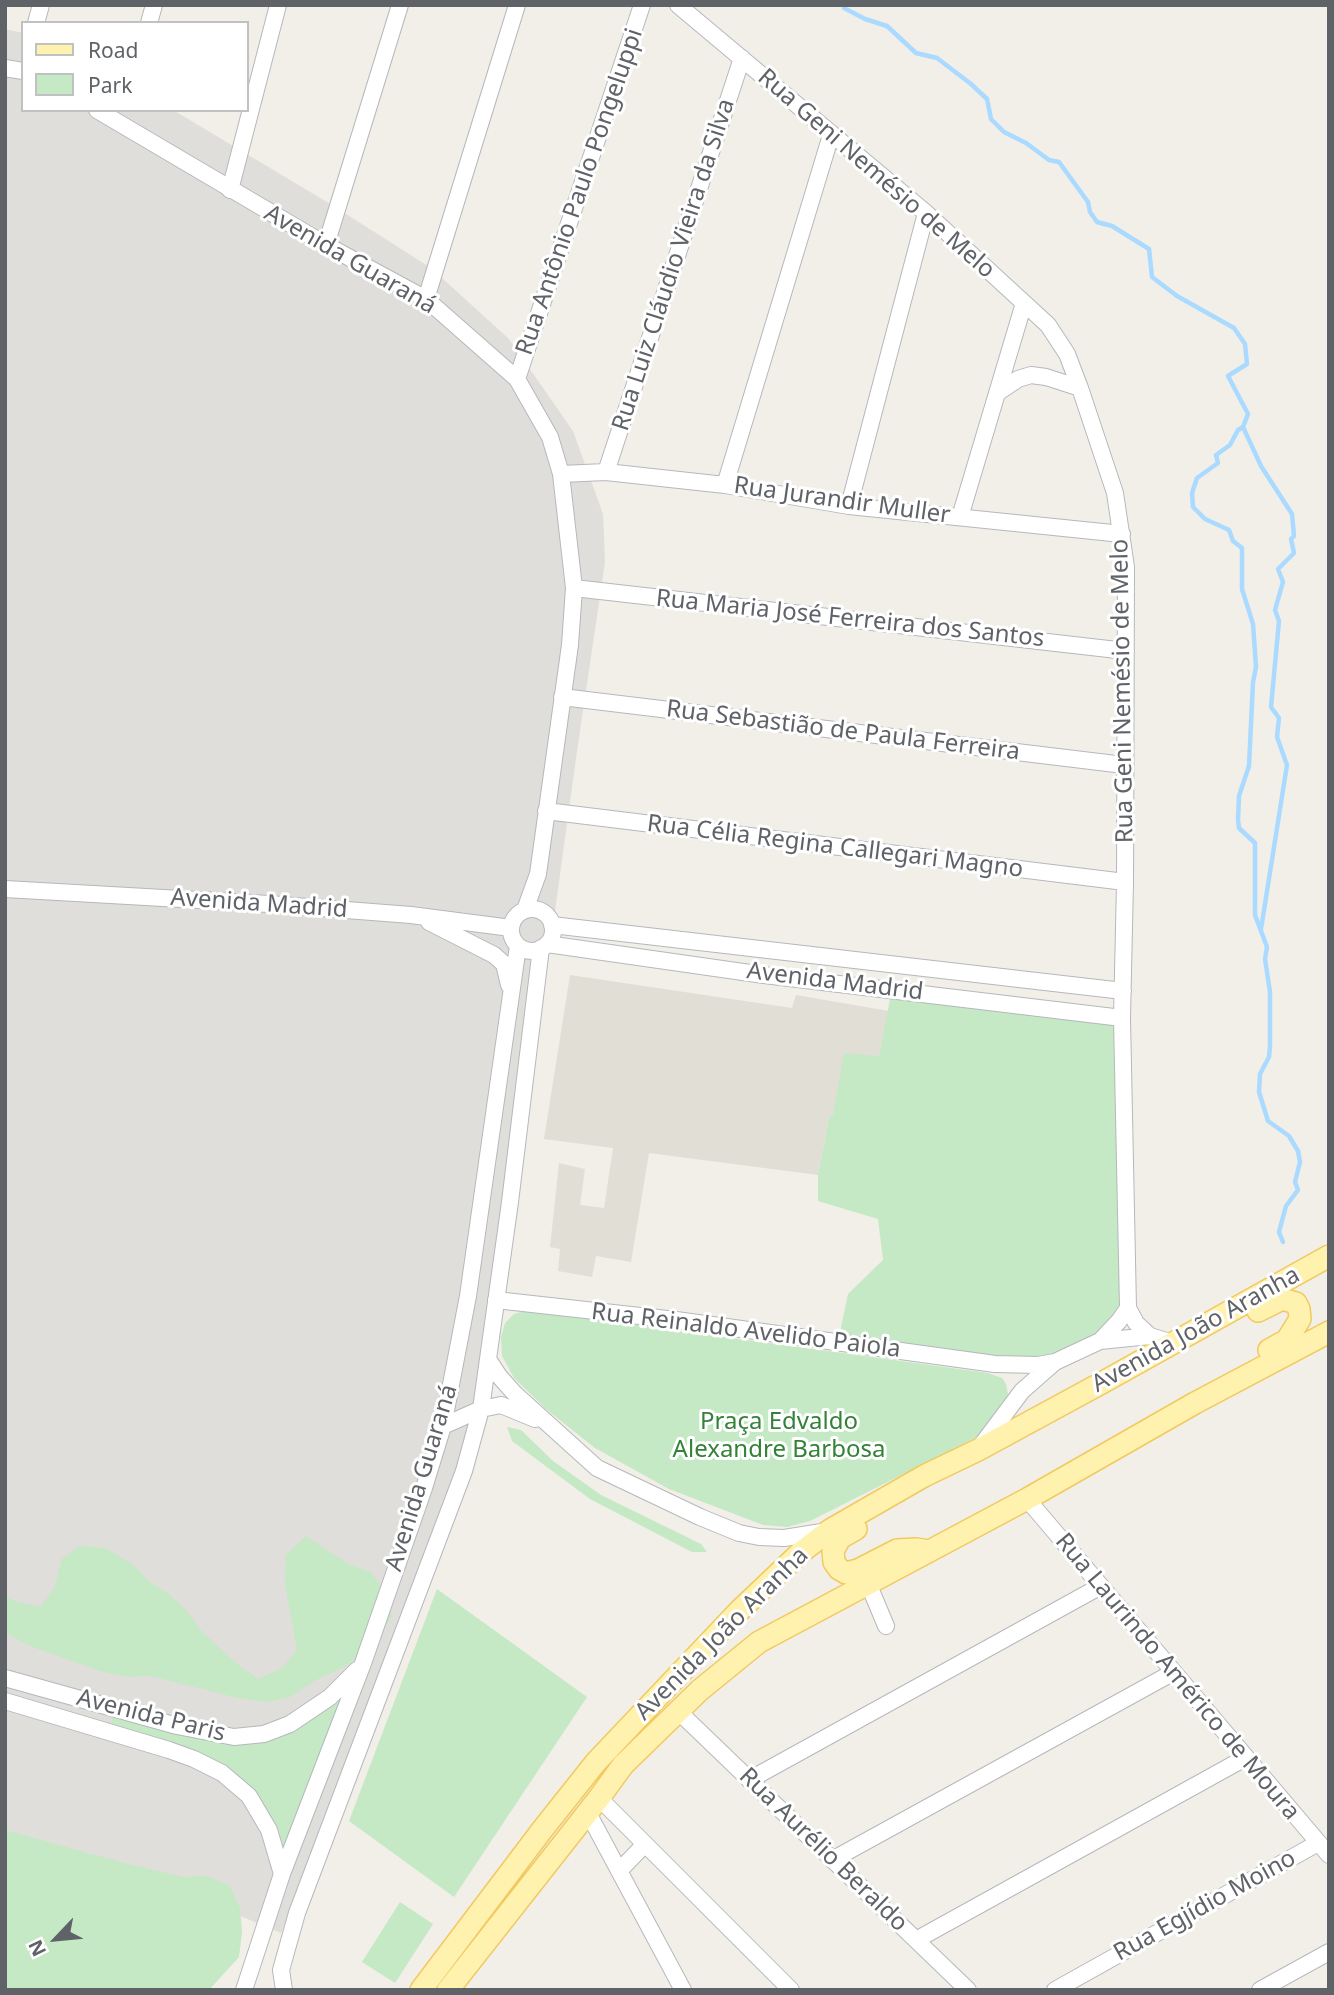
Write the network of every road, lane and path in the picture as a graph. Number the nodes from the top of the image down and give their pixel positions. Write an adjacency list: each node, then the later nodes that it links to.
1 (278, 5): 9 (street)
2 (400, 5): 11 (street)
3 (517, 5): 12 (street)
4 (642, 5): 14 (street, Rua Antônio Paulo Pongeluppi)
5 (678, 5): 6 (street, Rua Geni Nemésio de Melo)
6 (742, 58): 8 (street, Rua Geni Nemésio de Melo); 17 (street, Rua Luiz Cláudio Vieira da Silva)
7 (120, 116): 9 (street, Avenida Guaraná)
8 (831, 135): 10 (street, Rua Geni Nemésio de Melo); 19 (street)
9 (230, 190): 11 (street, Avenida Guaraná)
10 (926, 213): 13 (street, Rua Geni Nemésio de Melo); 20 (street)
11 (326, 245): 12 (street, Avenida Guaraná)
12 (426, 299): 14 (street, Avenida Guaraná)
13 (1024, 303): 15 (street, Rua Geni Nemésio de Melo); 16 (street)
14 (517, 379): 18 (street, Avenida Guaraná)
15 (1080, 388): 16 (street); 22 (street, Rua Geni Nemésio de Melo)
16 (997, 393): 21 (street)
17 (606, 472): 18 (street, Rua Jurandir Muller); 19 (street, Rua Jurandir Muller)
18 (561, 474): 23 (street, Avenida Guaraná)
19 (725, 485): 20 (street, Rua Jurandir Muller)
20 (849, 506): 21 (street, Rua Jurandir Muller)
21 (960, 517): 22 (street, Rua Jurandir Muller)
22 (1122, 534): 24 (street, Rua Geni Nemésio de Melo)
23 (574, 588): 24 (street, Rua Maria José Ferreira dos Santos); 25 (street, Avenida Guaraná)
24 (1126, 650): 26 (street, Rua Geni Nemésio de Melo)
25 (562, 696): 26 (street, Rua Sebastião de Paula Ferreira); 27 (street, Avenida Guaraná)
26 (1124, 765): 29 (street, Rua Geni Nemésio de Melo)
27 (546, 811): 28 (street, Avenida Guaraná); 29 (street, Rua Célia Regina Callegari Magno)
28 (537, 874): 31 (street, Avenida Guaraná); 33 (street, Avenida Guaraná)
29 (1125, 882): 37 (street, Rua Geni Nemésio de Melo)
30 (5, 889): 32 (street, Avenida Madrid)
31 (525, 910): 33 (street); 34 (street)
32 (411, 915): 34 (street, Avenida Madrid); 38 (street)
33 (550, 921): 36 (street); 37 (street, Avenida Madrid)
34 (511, 928): 35 (street)
35 (518, 946): 36 (street); 38 (street, Avenida Guaraná)
36 (544, 946): 39 (street, Avenida Madrid); 41 (street, Avenida Guaraná)
37 (1123, 991): 39 (street, Rua Geni Nemésio de Melo)
38 (509, 1015): 55 (street, Avenida Guaraná)
39 (1122, 1018): 42 (street, Rua Geni Nemésio de Melo)
40 (1329, 1256): 43 (main road, Avenida João Aranha)
41 (496, 1300): 48 (street, Avenida Guaraná); 50 (street, Rua Reinaldo Avelido Paiola)
42 (1128, 1308): 45 (street); 46 (street)
43 (1215, 1321): 47 (main road, Avenida João Aranha); 52 (main road)
44 (1329, 1332): 52 (main road, Avenida João Aranha)
45 (1150, 1336): 46 (street); 47 (street)
46 (1100, 1341): 49 (street)
47 (1173, 1343): 56 (main road, Avenida João Aranha)
48 (488, 1359): 53 (street, Avenida Guaraná); 54 (street)
49 (1055, 1362): 50 (street, Rua Reinaldo Avelido Paiola); 51 (street)
50 (995, 1364): 51 (street)
51 (1022, 1391): 56 (street)
52 (1195, 1404): 58 (main road, Avenida João Aranha)
53 (481, 1409): 54 (street); 55 (street); 80 (street, Avenida Guaraná)
54 (547, 1424): 59 (street)
55 (443, 1426): 64 (street, Avenida Guaraná)
56 (978, 1450): 57 (main road, Avenida João Aranha)
57 (924, 1476): 59 (main road, Avenida João Aranha); 60 (main road)
58 (1027, 1499): 60 (main road, Avenida João Aranha); 62 (street, Rua Laurindo Américo de Moura)
59 (830, 1530): 81 (main road, Avenida João Aranha)
60 (930, 1552): 61 (main road, Avenida João Aranha)
61 (868, 1583): 63 (street); 68 (main road, Avenida João Aranha)
62 (1099, 1587): 65 (street, Rua Laurindo Américo de Moura); 70 (street)
63 (886, 1626)
64 (362, 1666): 66 (street, Avenida Paris); 76 (street, Avenida Guaraná)
65 (1172, 1673): 69 (street, Rua Laurindo Américo de Moura); 74 (street)
66 (5, 1678)
67 (5, 1701): 76 (street, Avenida Paris)
68 (678, 1711): 70 (street, Rua Aurélio Beraldo); 71 (main road, Avenida João Aranha)
69 (1245, 1758): 73 (street, Rua Laurindo Américo de Moura); 77 (street)
70 (748, 1780): 74 (street, Rua Aurélio Beraldo)
71 (594, 1806): 72 (street); 75 (street); 82 (main road, Avenida João Aranha)
72 (645, 1844): 75 (street); 84 (street)
73 (1324, 1849): 86 (street, Rua Egjídio Moino)
74 (832, 1860): 77 (street, Rua Aurélio Beraldo)
75 (620, 1870): 83 (street)
76 (282, 1874): 79 (street, Avenida Guaraná)
77 (916, 1940): 85 (street, Rua Aurélio Beraldo)
78 (1329, 1952): 87 (street)
79 (244, 1990)
80 (284, 1990)
81 (421, 1990)
82 (448, 1990)
83 (683, 1990)
84 (791, 1990)
85 (968, 1990)
86 (1055, 1990)
87 (1260, 1990)

